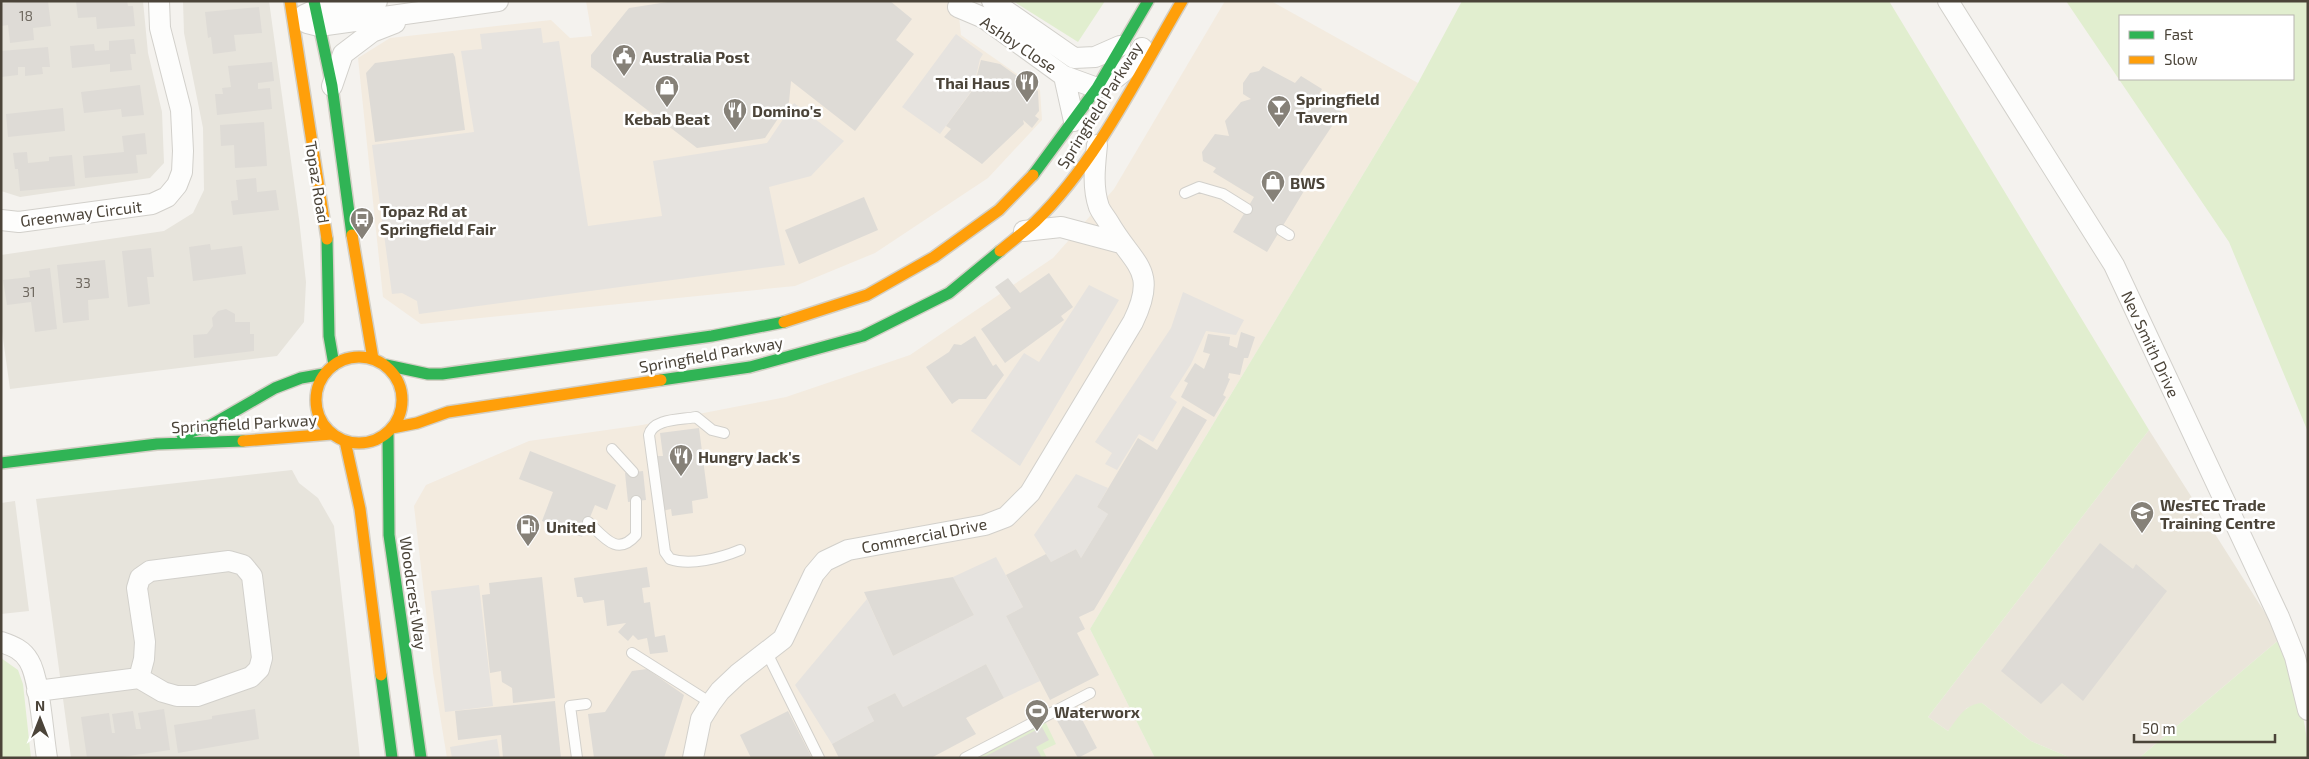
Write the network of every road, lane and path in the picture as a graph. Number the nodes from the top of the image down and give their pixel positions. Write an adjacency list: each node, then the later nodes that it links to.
1 (159, 1): 22 (street, Greenway Circuit)
2 (376, 1): 12 (street)
3 (498, 1): 9 (street)
4 (992, 1): 14 (street, Ashby Close)
5 (1148, 1): 14 (main road, Springfield Parkway)
6 (1170, 1): 17 (street)
7 (1182, 1): 19 (main road, Springfield Parkway)
8 (1948, 1): 48 (street, Nev Smith Drive)
9 (478, 2): 13 (street)
10 (960, 3): 15 (street, Ashby Close)
11 (291, 10): 12 (street); 26 (main road, Topaz Road)
12 (316, 12): 13 (street); 16 (main road, Topaz Road)
13 (422, 12): 16 (street)
14 (1120, 46): 17 (main road, Springfield Parkway)
15 (1064, 76): 17 (street, Ashby Close); 18 (street, Ashby Close)
16 (332, 86): 25 (main road, Topaz Road)
17 (1097, 88): 18 (main road, Springfield Parkway)
18 (1074, 121): 27 (main road, Springfield Parkway)
19 (1097, 145): 23 (main road, Springfield Parkway); 24 (street, Commercial Drive)
20 (1185, 193): 21 (lane)
21 (1247, 209)
22 (1, 220)
23 (1024, 231): 24 (street); 29 (main road, Springfield Parkway)
24 (1121, 244): 42 (street, Commercial Drive)
25 (373, 359): 26 (main road); 27 (main road)
26 (334, 364): 28 (main road)
27 (386, 366): 29 (main road)
28 (324, 374): 31 (main road); 33 (main road, Springfield Parkway)
29 (390, 430): 32 (main road); 51 (main road, Woodcrest Way)
30 (724, 433): 39 (lane)
31 (332, 434): 32 (main road); 33 (main road, Springfield Parkway)
32 (345, 442): 50 (main road)
33 (157, 444): 35 (main road, Springfield Parkway)
34 (612, 449): 36 (lane)
35 (1, 463)
36 (633, 472)
37 (636, 502): 38 (lane)
38 (588, 522)
39 (740, 550)
40 (1, 642): 44 (street)
41 (632, 652): 46 (lane)
42 (767, 653): 46 (street, Commercial Drive); 54 (lane)
43 (139, 678): 43 (street); 44 (street)
44 (37, 691): 49 (street)
45 (1090, 693): 55 (lane)
46 (711, 703): 53 (street, Commercial Drive)
47 (586, 704): 52 (lane)
48 (2308, 710)
49 (47, 758)
50 (392, 758)
51 (420, 758)
52 (576, 758)
53 (693, 758)
54 (819, 758)
55 (965, 758)

